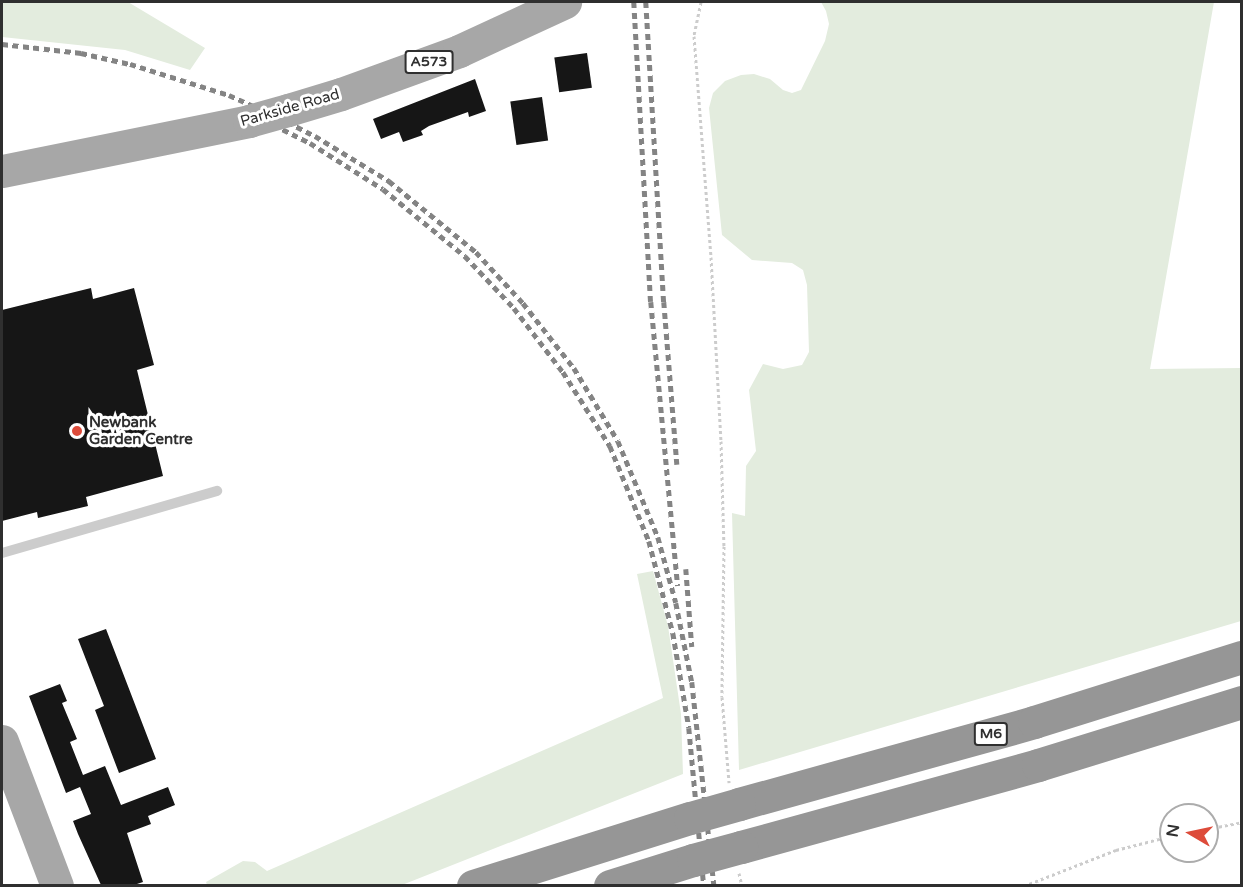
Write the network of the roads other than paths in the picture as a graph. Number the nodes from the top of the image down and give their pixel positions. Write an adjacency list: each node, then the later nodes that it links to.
1 (565, 2): 2 (main road, Parkside Road / A573, bridge)
2 (2, 171)
3 (217, 491): 4 (lane)
4 (2, 554)
5 (1242, 657): 9 (highway, M6, bridge)
6 (1242, 702): 10 (highway, bridge)
7 (2, 741): 8 (main road)
8 (57, 885)
9 (473, 885)
10 (610, 885)

